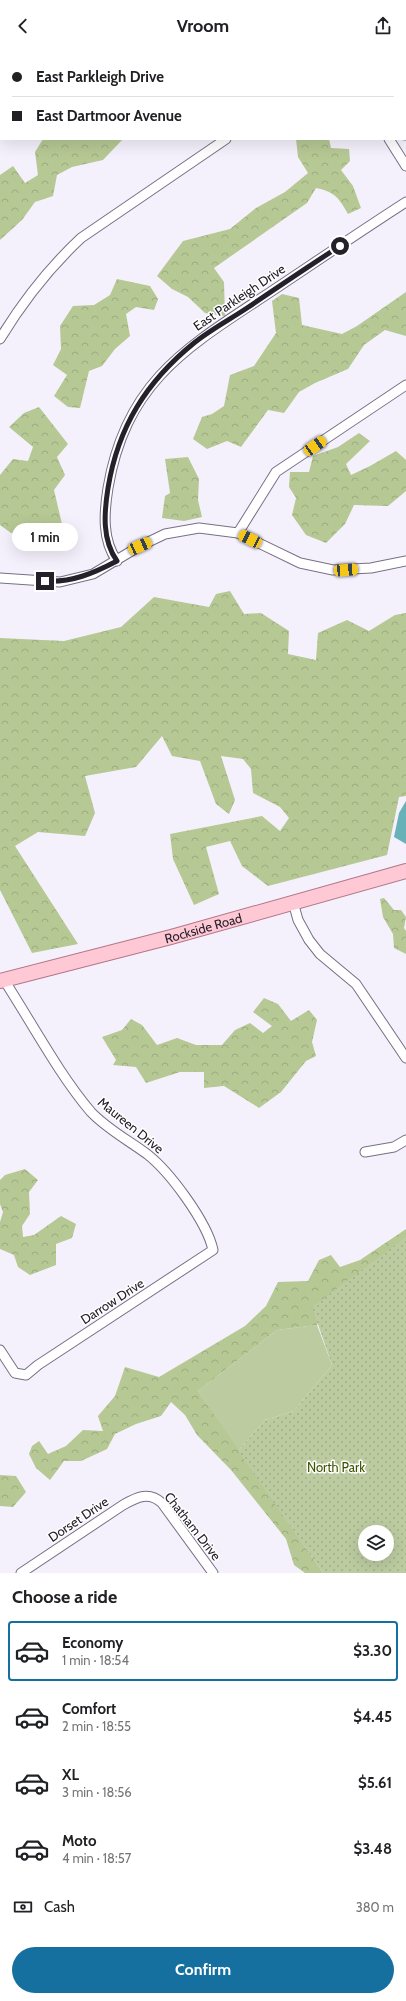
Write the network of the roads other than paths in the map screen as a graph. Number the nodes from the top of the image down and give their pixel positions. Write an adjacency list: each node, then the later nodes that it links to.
1 (225, 140): 5 (street)
2 (394, 141): 3 (street)
3 (406, 166)
4 (406, 202): 8 (street, East Parkleigh Drive)
5 (0, 339)
6 (406, 385): 7 (street)
7 (238, 533): 8 (street); 9 (street)
8 (117, 561): 10 (street)
9 (406, 561)
10 (0, 578)
11 (406, 871): 12 (main road, Rockside Road)
12 (293, 902): 13 (main road, Rockside Road); 14 (street)
13 (2, 981): 17 (street, Maureen Drive)
14 (406, 1058)
15 (406, 1140): 16 (street)
16 (365, 1152)
17 (213, 1250): 18 (street, Darrow Drive)
18 (0, 1350)
19 (152, 1496): 20 (street, Dorset Drive); 21 (street, Chatham Drive)
20 (21, 1573)
21 (213, 1573)

